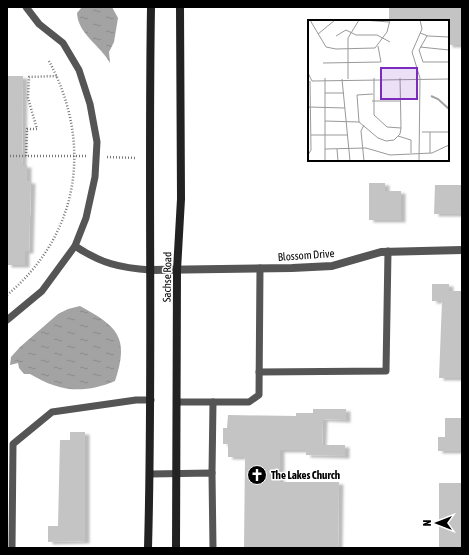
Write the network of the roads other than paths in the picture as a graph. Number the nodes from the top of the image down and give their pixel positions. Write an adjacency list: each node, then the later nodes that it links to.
1 (26, 7): 4 (lane)
2 (151, 7): 8 (main road, Sachse Road)
3 (180, 7): 9 (main road, Sachse Road)
4 (74, 246): 8 (lane); 10 (lane)
5 (462, 250): 6 (street, Blossom Drive)
6 (388, 251): 7 (street, Blossom Drive); 11 (lane)
7 (260, 268): 9 (street, Blossom Drive); 11 (lane)
8 (151, 270): 9 (street, Blossom Drive); 12 (main road, Sachse Road)
9 (177, 270): 13 (main road, Sachse Road)
10 (7, 320)
11 (259, 372): 14 (lane)
12 (151, 400): 16 (main road, Sachse Road); 18 (lane)
13 (177, 402): 14 (lane); 17 (main road, Sachse Road)
14 (213, 402): 15 (lane)
15 (212, 473): 17 (lane); 21 (lane)
16 (150, 474): 17 (lane); 19 (main road, Sachse Road)
17 (176, 474): 20 (main road, Sachse Road)
18 (12, 548)
19 (148, 548)
20 (176, 548)
21 (213, 548)

